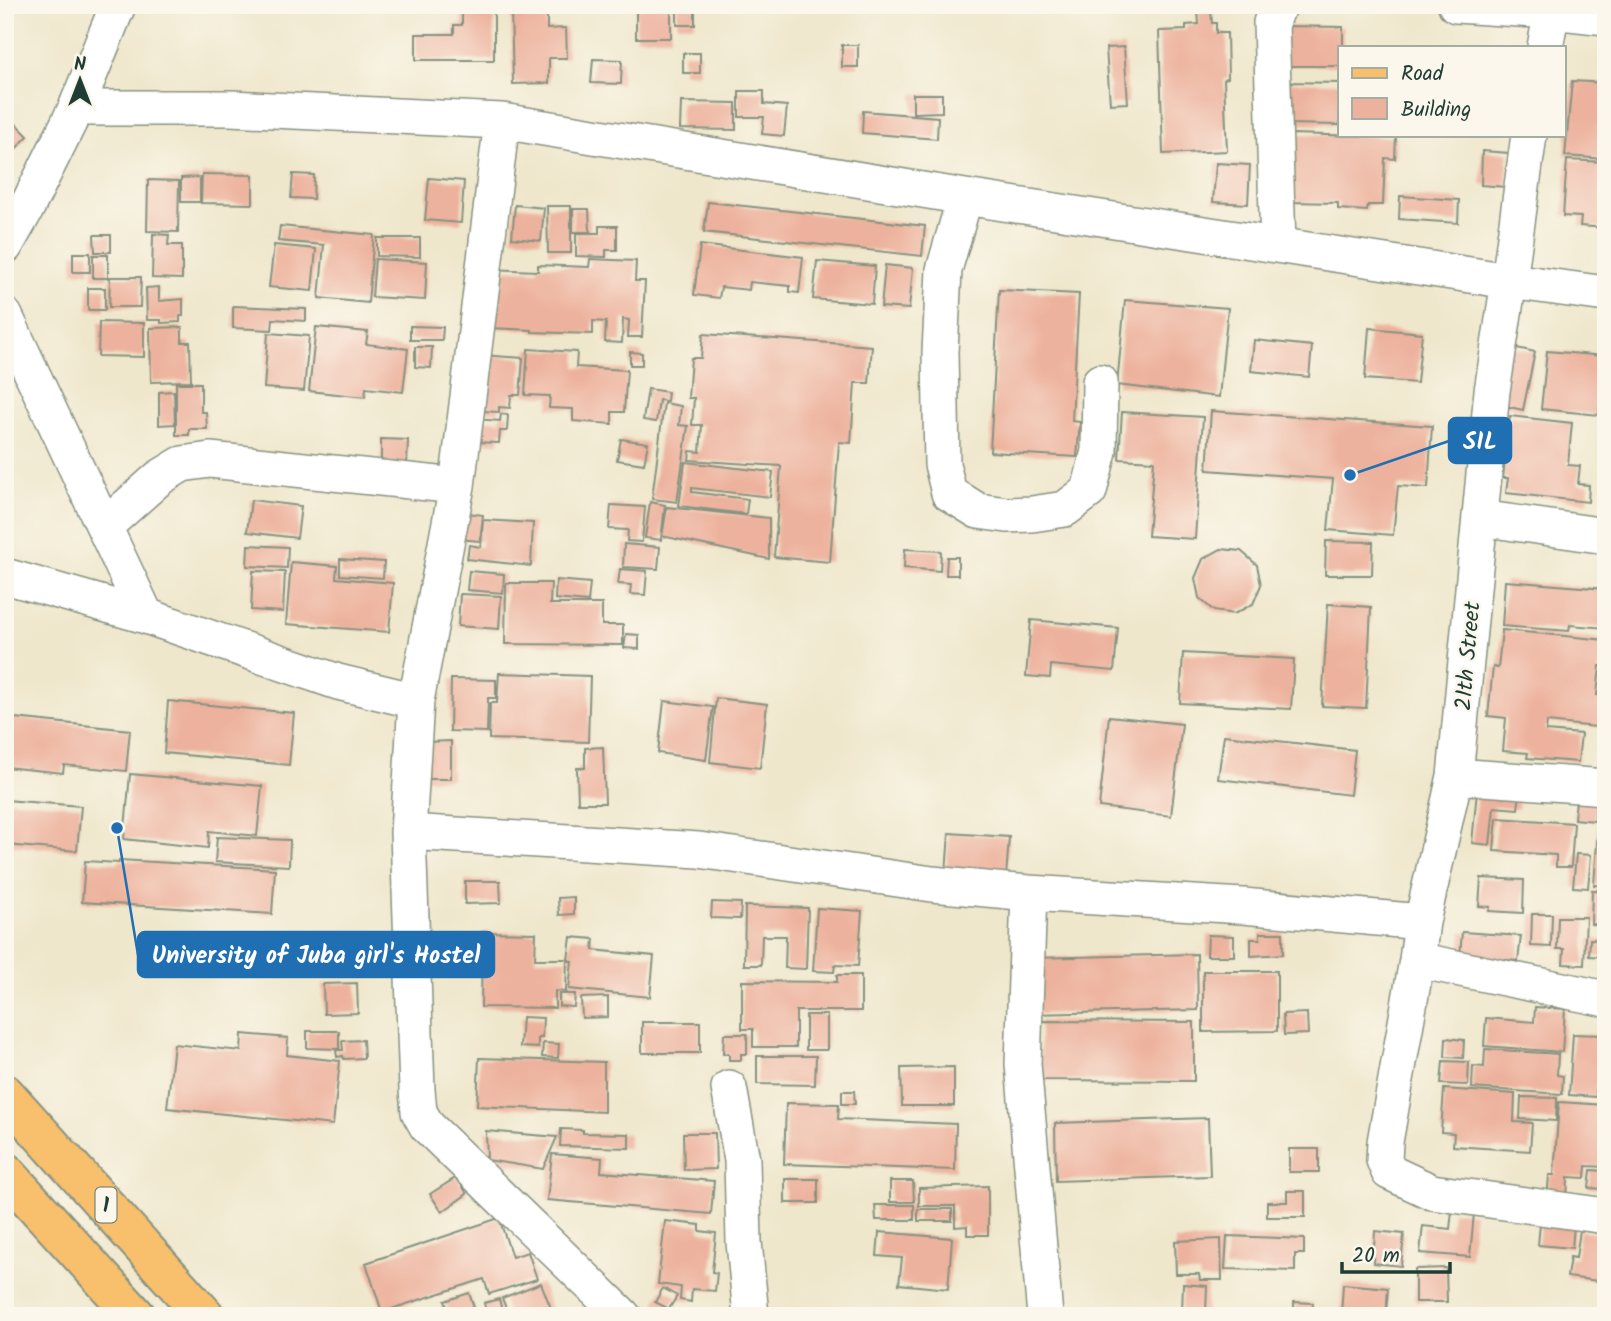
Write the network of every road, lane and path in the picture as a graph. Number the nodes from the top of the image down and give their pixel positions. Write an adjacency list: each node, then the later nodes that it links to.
1 (118, 5): 7 (street)
2 (1280, 5): 11 (street)
3 (1456, 5): 4 (street)
4 (1552, 8): 5 (street); 6 (street)
5 (1606, 17)
6 (1545, 46)
7 (76, 108): 8 (street); 12 (street)
8 (502, 121): 10 (street); 17 (street)
9 (1529, 136): 13 (street, 21th Street)
10 (965, 197): 11 (street); 16 (street)
11 (1278, 245): 13 (street)
12 (5, 246)
13 (1509, 281): 14 (street); 18 (street, 21th Street)
14 (1606, 294)
15 (5, 316): 19 (street)
16 (1100, 382)
17 (457, 486): 19 (street); 23 (street)
18 (1480, 518): 20 (street); 24 (street, 21th Street)
19 (105, 526): 22 (street)
20 (1606, 536)
21 (5, 576): 22 (street)
22 (146, 615): 23 (street)
23 (416, 701): 26 (street)
24 (1455, 776): 25 (street); 28 (street, 21th Street)
25 (1606, 787)
26 (408, 832): 27 (street); 37 (street)
27 (1029, 893): 28 (street); 39 (street)
28 (1422, 922): 29 (street, 21th Street)
29 (1417, 960): 30 (street); 34 (street, 21th Street)
30 (1606, 999)
31 (729, 1088): 38 (street)
32 (5, 1094): 36 (main road, 1)
33 (5, 1172): 35 (main road, 1)
34 (1606, 1216)
35 (136, 1316)
36 (205, 1316)
37 (623, 1316)
38 (751, 1316)
39 (1045, 1316)

